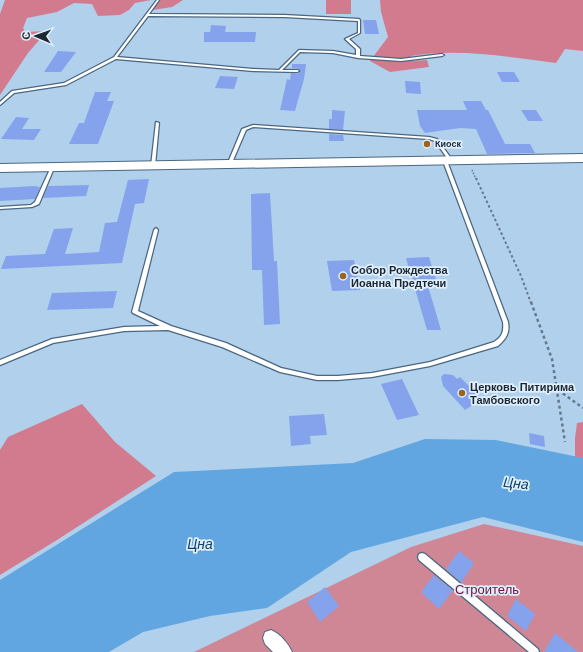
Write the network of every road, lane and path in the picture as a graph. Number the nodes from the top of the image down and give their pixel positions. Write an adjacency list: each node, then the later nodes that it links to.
1 (158, 0): 2 (lane)
2 (147, 15): 4 (lane); 5 (lane)
3 (442, 55): 4 (lane)
4 (358, 56): 6 (lane)
5 (115, 58): 6 (lane); 8 (lane)
6 (279, 70): 7 (lane)
7 (297, 71)
8 (0, 104)
9 (157, 123): 14 (lane)
10 (583, 158): 11 (street)
11 (467, 160): 12 (street); 21 (path)
12 (448, 161): 13 (street); 13 (lane); 19 (lane)
13 (229, 165): 14 (street)
14 (153, 166): 16 (street)
15 (0, 168): 16 (street)
16 (52, 168): 17 (lane)
17 (0, 208)
18 (156, 230): 19 (lane)
19 (169, 328): 20 (lane)
20 (0, 363)
21 (557, 390): 22 (path); 23 (path)
22 (583, 408)
23 (565, 442)
24 (422, 557): 27 (lane)
25 (271, 638): 26 (street)
26 (284, 652)
27 (535, 652)

